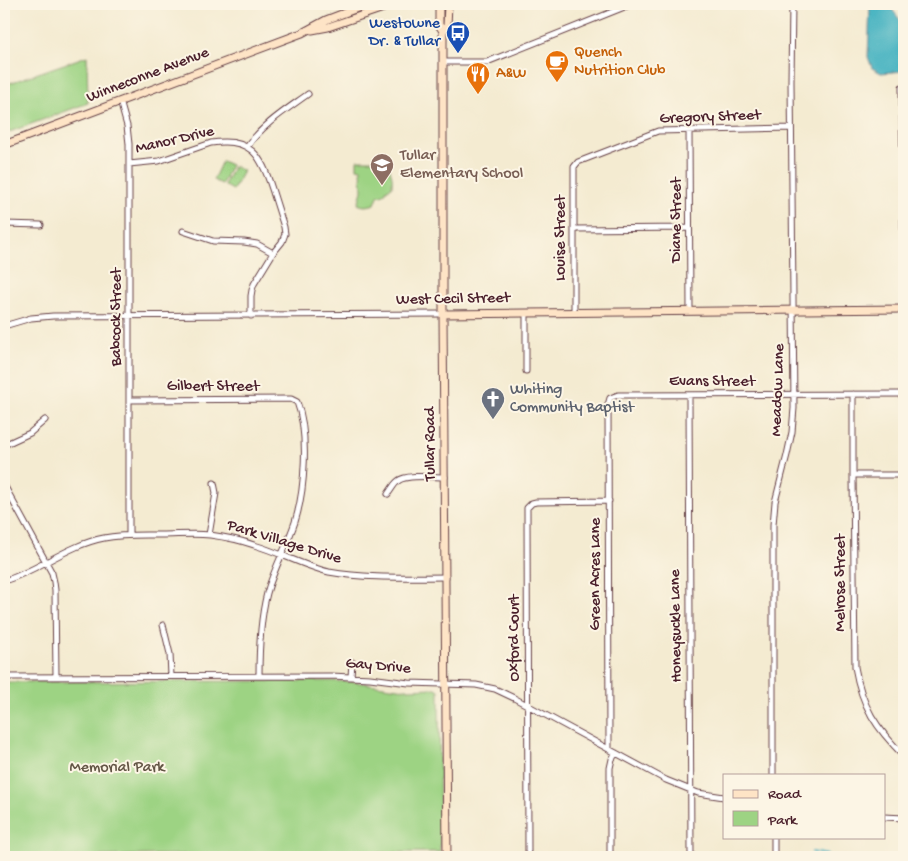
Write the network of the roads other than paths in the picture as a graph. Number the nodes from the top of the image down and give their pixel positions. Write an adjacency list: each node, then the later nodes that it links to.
1 (368, 4): 8 (main road, Winneconne Avenue)
2 (395, 4): 8 (main road, Winneconne Avenue)
3 (439, 4): 7 (main road, Tullar Road)
4 (448, 4): 7 (main road, Tullar Road)
5 (632, 4): 9 (street)
6 (792, 4): 13 (street, Meadow Lane)
7 (443, 32): 9 (main road, Tullar Road)
8 (302, 33): 12 (main road, Winneconne Avenue)
9 (443, 62): 32 (main road, Tullar Road)
10 (902, 87): 15 (street)
11 (308, 94): 17 (street)
12 (120, 102): 16 (main road, Winneconne Avenue); 18 (street, Babcock Street)
13 (792, 128): 14 (street, Gregory Street); 28 (street, Meadow Lane)
14 (689, 130): 19 (street, Gregory Street); 23 (street, Diane Street)
15 (904, 131): 20 (street)
16 (4, 145)
17 (247, 147): 18 (street, Manor Drive); 26 (street)
18 (130, 164): 33 (street, Babcock Street)
19 (576, 164): 24 (street, Louise Street)
20 (904, 218): 27 (street)
21 (4, 224): 22 (street)
22 (42, 225)
23 (689, 228): 24 (street); 29 (street, Diane Street)
24 (574, 229): 30 (street, Louise Street)
25 (183, 231): 26 (street)
26 (273, 254): 34 (street)
27 (904, 309): 28 (main road, West Cecil Street)
28 (793, 310): 29 (main road, West Cecil Street); 37 (street, Meadow Lane)
29 (690, 311): 30 (main road, West Cecil Street)
30 (574, 312): 31 (main road, West Cecil Street)
31 (526, 313): 32 (main road, West Cecil Street); 36 (street)
32 (443, 314): 34 (street, West Cecil Street); 47 (main road, Tullar Road)
33 (129, 316): 34 (street, West Cecil Street); 35 (street, West Cecil Street); 42 (street, Babcock Street)
34 (252, 316)
35 (4, 326)
36 (526, 371)
37 (794, 394): 38 (street, Evans Street); 40 (street, Evans Street); 70 (street, Meadow Lane)
38 (853, 394): 39 (street, Evans Street); 45 (street, Melrose Street)
39 (904, 394)
40 (689, 395): 41 (street, Evans Street); 71 (street, Honeysuckle Lane)
41 (610, 398): 51 (street, Green Acres Lane)
42 (129, 400): 52 (street, Babcock Street); 54 (street, Gilbert Street)
43 (45, 420): 44 (street)
44 (4, 445)
45 (853, 475): 46 (street); 69 (street, Melrose Street)
46 (904, 475)
47 (445, 477): 50 (street); 56 (main road, Tullar Road)
48 (214, 483): 53 (street)
49 (4, 485): 55 (street)
50 (388, 494)
51 (609, 501): 66 (street, Oxford Court); 67 (street, Green Acres Lane)
52 (129, 535): 53 (street, Park Village Drive); 55 (street, Park Village Drive)
53 (209, 535): 54 (street, Park Village Drive)
54 (282, 555): 56 (street, Park Village Drive); 61 (street)
55 (46, 563): 57 (street, Park Village Drive); 63 (street)
56 (446, 577): 65 (main road, Tullar Road)
57 (4, 581)
58 (163, 625): 60 (street)
59 (352, 662): 64 (street)
60 (171, 676): 61 (street, Gay Drive); 63 (street, Gay Drive)
61 (259, 676): 64 (street, Gay Drive)
62 (4, 677): 63 (street, Gay Drive)
63 (56, 677)
64 (351, 677): 65 (street, Gay Drive)
65 (446, 684): 66 (street, Gay Drive); 77 (main road, Tullar Road)
66 (529, 705): 67 (street, Gay Drive); 76 (street, Oxford Court)
67 (609, 750): 68 (street, Gay Drive)
68 (616, 753): 71 (street, Gay Drive); 78 (street)
69 (904, 756)
70 (773, 774)
71 (691, 791): 72 (street, Gay Drive); 79 (street, Honeysuckle Lane)
72 (723, 797)
73 (886, 817): 74 (street)
74 (904, 818)
75 (774, 838): 80 (street)
76 (528, 852)
77 (447, 857)
78 (610, 857)
79 (691, 857)
80 (774, 857)

